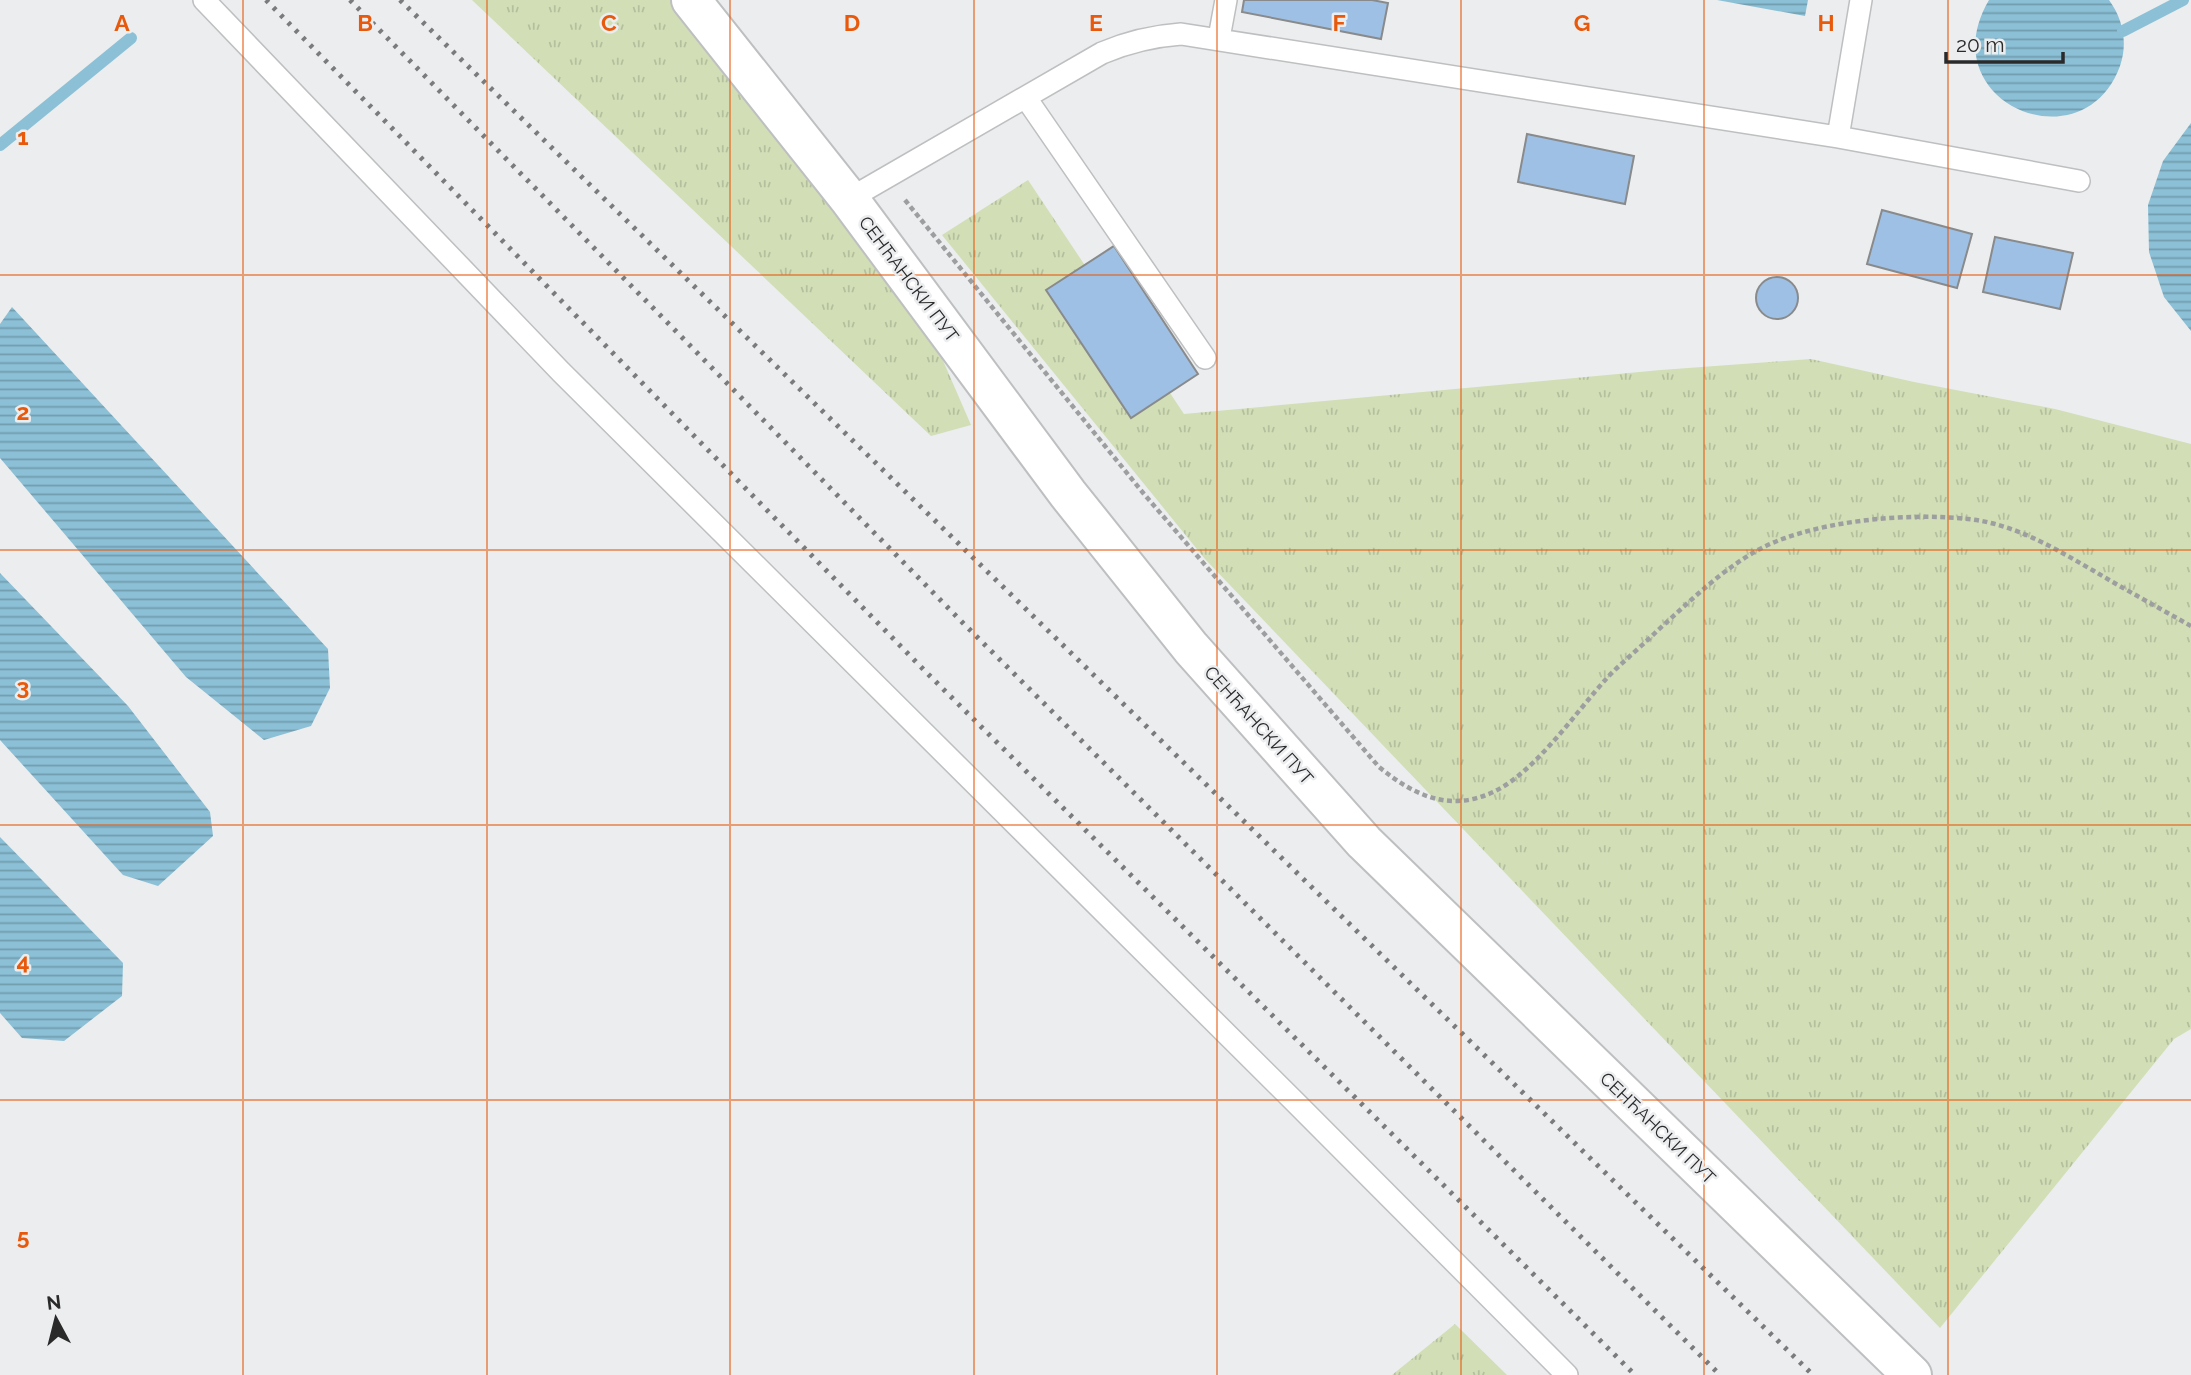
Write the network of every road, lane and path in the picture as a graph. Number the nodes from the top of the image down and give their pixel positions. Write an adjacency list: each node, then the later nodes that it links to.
1 (204, 0): 13 (lane)
2 (691, 0): 10 (main road, СЕНЋАНСКИ ПУТ)
3 (1226, 0): 5 (lane)
4 (1861, 0): 7 (lane)
5 (1219, 38): 6 (lane); 7 (lane)
6 (1026, 97): 8 (lane); 11 (lane)
7 (1838, 137): 9 (lane)
8 (887, 177): 10 (lane); 12 (path)
9 (2079, 181)
10 (849, 198): 14 (main road, СЕНЋАНСКИ ПУТ)
11 (1205, 358)
12 (2191, 626)
13 (1567, 1375)
14 (1912, 1375)

